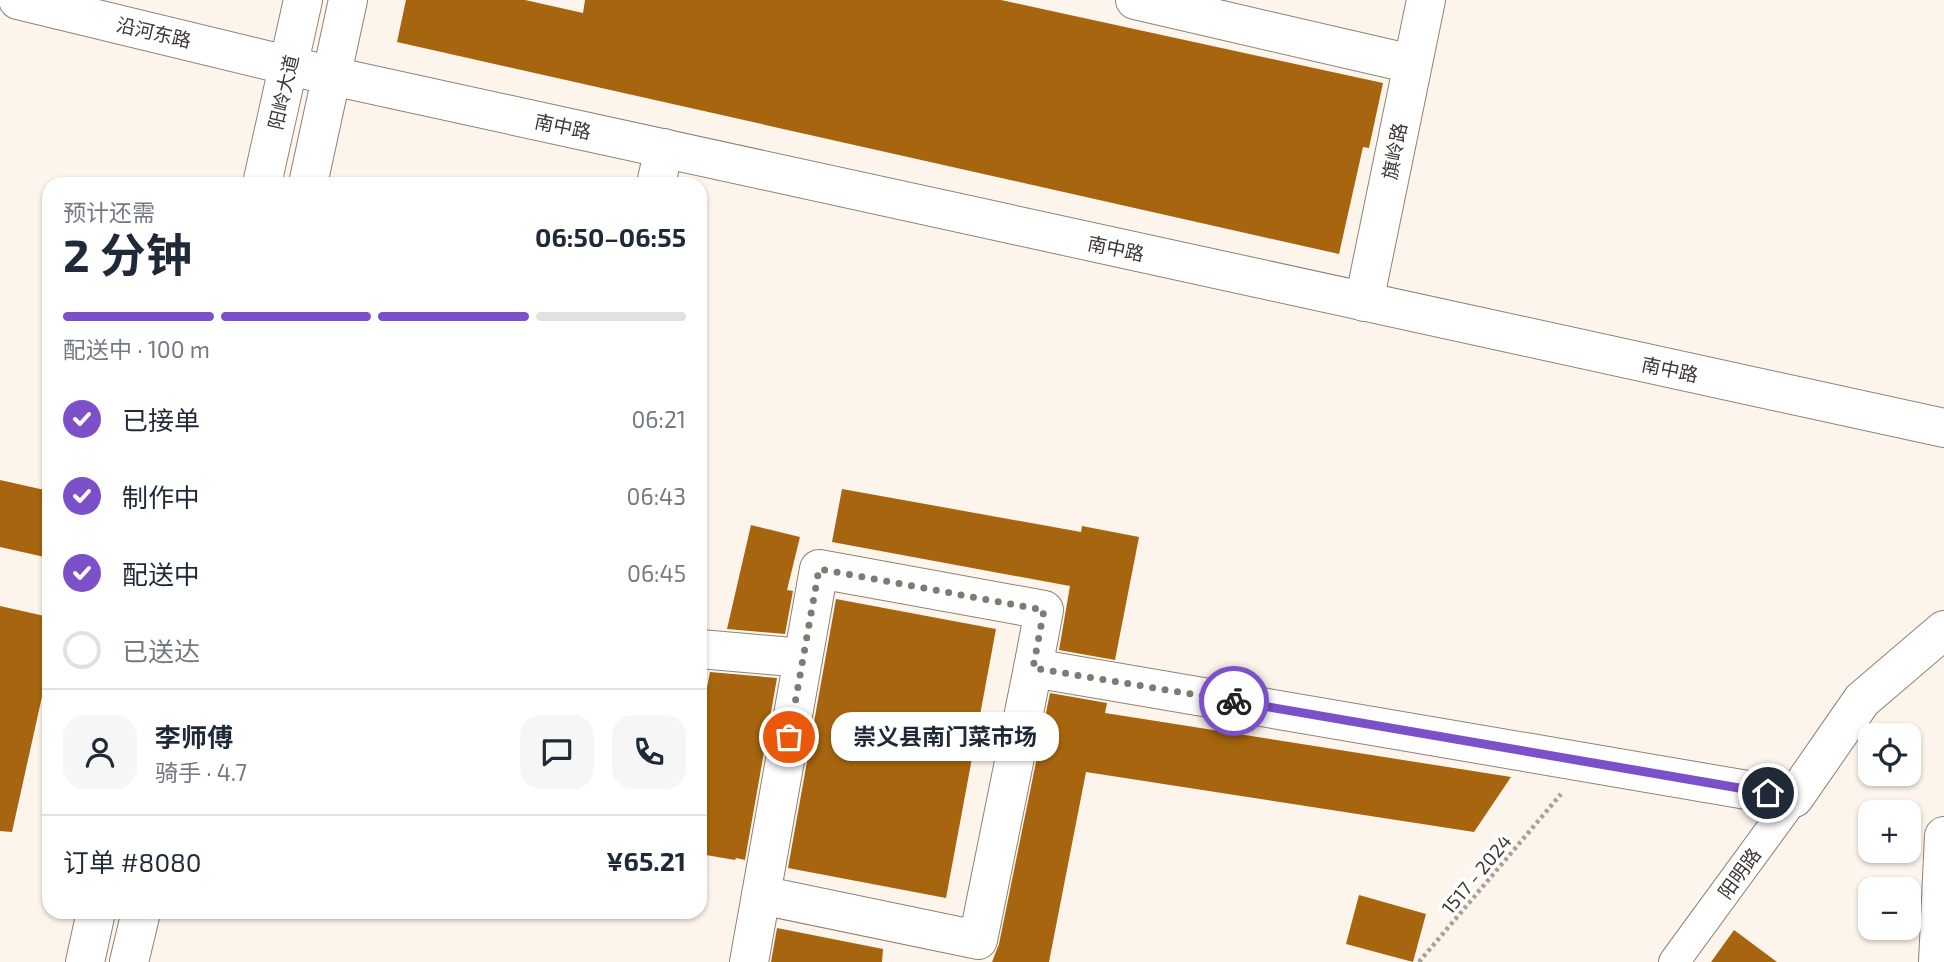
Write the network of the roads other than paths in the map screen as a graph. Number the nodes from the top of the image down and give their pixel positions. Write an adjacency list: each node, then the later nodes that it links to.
1 (18, 0): 7 (street, 沿河东路)
2 (303, 0): 7 (street, 阳岭大道)
3 (348, 0): 8 (street)
4 (1135, 0): 6 (street)
5 (1426, 0): 6 (street, 旗岭路)
6 (1412, 64): 12 (street, 旗岭路)
7 (290, 65): 8 (street, 南中路); 10 (street, 阳岭大道)
8 (332, 76): 9 (street, 南中路); 11 (street)
9 (660, 166): 12 (street, 南中路)
10 (264, 177)
11 (309, 177)
12 (1364, 302): 13 (street, 南中路)
13 (1944, 428)
14 (1944, 630): 18 (street, 阳明路)
15 (707, 650): 16 (street)
16 (803, 658): 17 (street); 20 (street)
17 (1033, 668): 18 (street); 20 (street)
18 (1794, 798): 26 (street, 阳明路)
19 (1944, 836): 27 (street)
20 (761, 895): 25 (street)
21 (94, 919): 23 (street)
22 (139, 919): 24 (street)
23 (85, 962)
24 (130, 962)
25 (749, 962)
26 (1674, 962)
27 (1938, 962)

